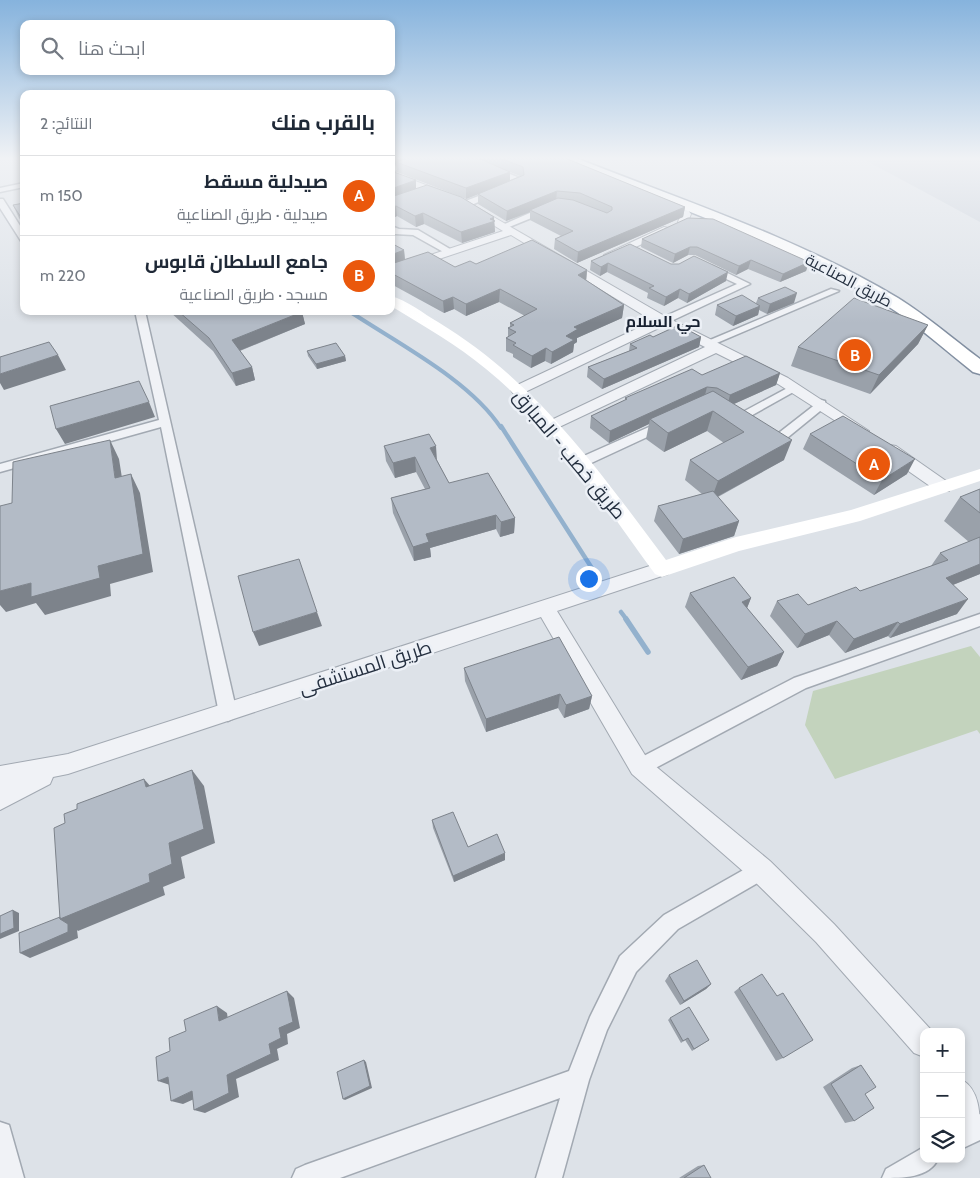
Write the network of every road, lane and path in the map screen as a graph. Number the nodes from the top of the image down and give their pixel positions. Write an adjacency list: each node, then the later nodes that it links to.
1 (8, 213): 11 (street)
2 (482, 213): 9 (street)
3 (539, 213): 9 (street)
4 (685, 213): 7 (street)
5 (701, 213): 8 (highway, طريق الصناعية)
6 (718, 213): 21 (highway, طريق الصناعية)
7 (683, 222): 8 (street); 14 (street)
8 (723, 222): 22 (highway, طريق الصناعية)
9 (508, 228): 12 (street); 14 (street)
10 (395, 231): 12 (street)
11 (20, 233)
12 (450, 252): 15 (street)
13 (701, 264): 19 (street)
14 (576, 270): 19 (street)
15 (395, 271)
16 (834, 291): 20 (street)
17 (395, 303): 24 (main road, طريق خصب - المبارق)
18 (141, 315): 29 (street)
19 (663, 321): 20 (street); 24 (street)
20 (712, 345): 23 (street); 30 (street)
21 (980, 353)
22 (980, 368)
23 (793, 388): 25 (street); 28 (street)
24 (518, 390): 30 (main road, طريق خصب - المبارق)
25 (821, 404): 28 (street); 34 (street)
26 (722, 412): 28 (street)
27 (675, 419): 31 (street)
28 (734, 420)
29 (166, 422): 32 (street); 38 (street)
30 (550, 426): 31 (main road, طريق خصب - المبارق)
31 (582, 462): 35 (main road, طريق خصب - المبارق)
32 (0, 468)
33 (980, 474): 34 (main road)
34 (943, 487): 35 (main road)
35 (662, 569): 36 (street, طريق المستشفى)
36 (546, 607): 38 (street, طريق المستشفى); 40 (street)
37 (980, 620): 40 (street)
38 (228, 713): 39 (street, طريق المستشفى)
39 (68, 764): 41 (street, طريق المستشفى); 42 (street, طريق المستشفى)
40 (640, 767): 43 (street)
41 (0, 777)
42 (0, 799)
43 (761, 870): 44 (street); 45 (street)
44 (920, 1039)
45 (577, 1080): 53 (street); 54 (street)
46 (965, 1100): 47 (street)
47 (980, 1121)
48 (980, 1126): 50 (street)
49 (0, 1134): 52 (street)
50 (965, 1135)
51 (920, 1163): 55 (street)
52 (11, 1178)
53 (305, 1178)
54 (549, 1178)
55 (896, 1178)

